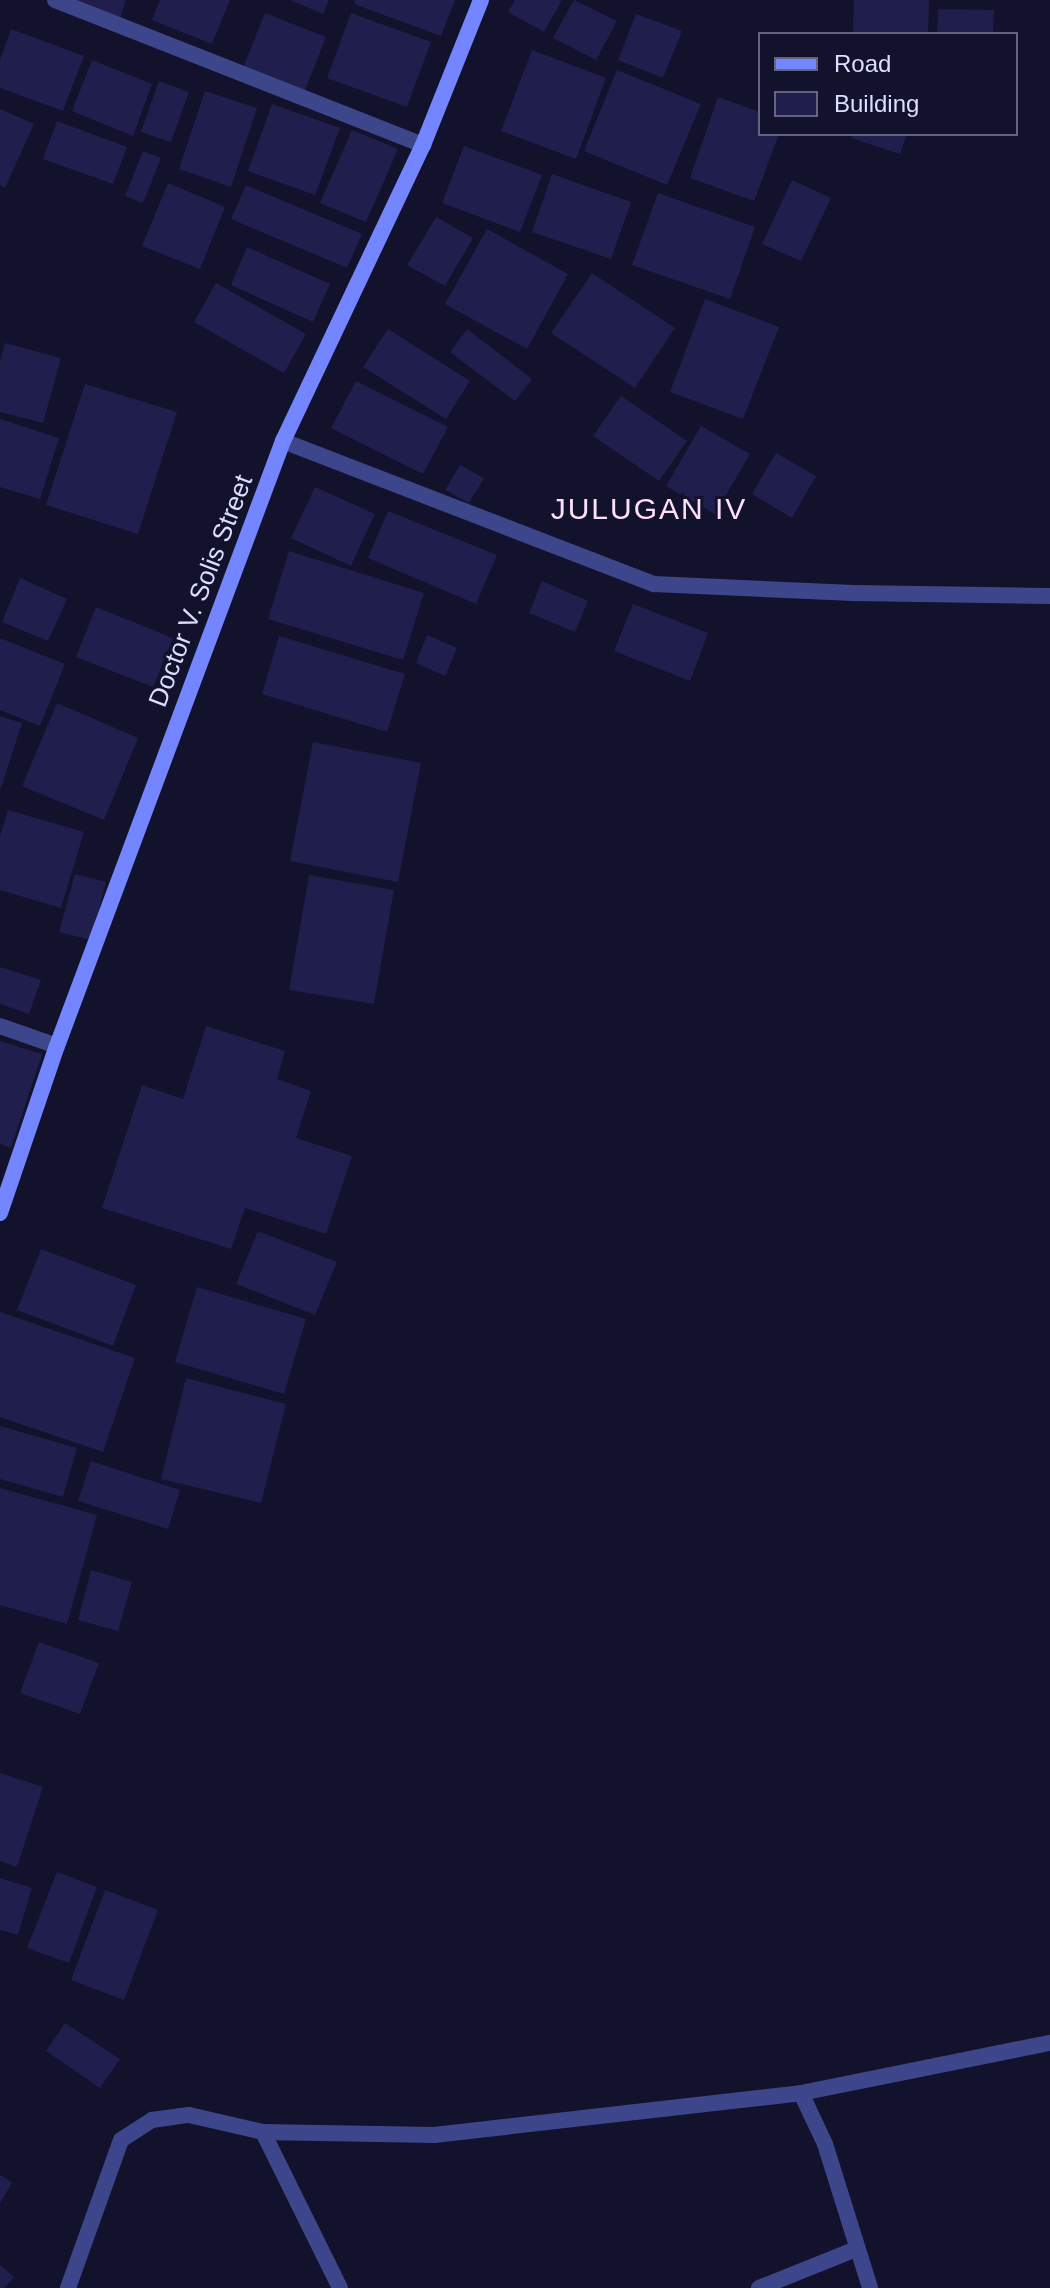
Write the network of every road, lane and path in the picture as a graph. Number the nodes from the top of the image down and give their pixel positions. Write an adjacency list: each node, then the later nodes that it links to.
1 (55, 0): 3 (street)
2 (481, 0): 3 (street, Doctor V. Solis Street)
3 (423, 145): 4 (street, Doctor V. Solis Street)
4 (283, 441): 5 (street); 7 (street, Doctor V. Solis Street)
5 (1050, 596)
6 (0, 1026): 7 (street)
7 (57, 1046): 8 (street, Doctor V. Solis Street)
8 (0, 1213)
9 (1050, 2043): 10 (street)
10 (801, 2093): 11 (street); 12 (street)
11 (263, 2132): 13 (street); 14 (street)
12 (856, 2249): 15 (street); 16 (street)
13 (68, 2288)
14 (340, 2288)
15 (759, 2288)
16 (870, 2288)

